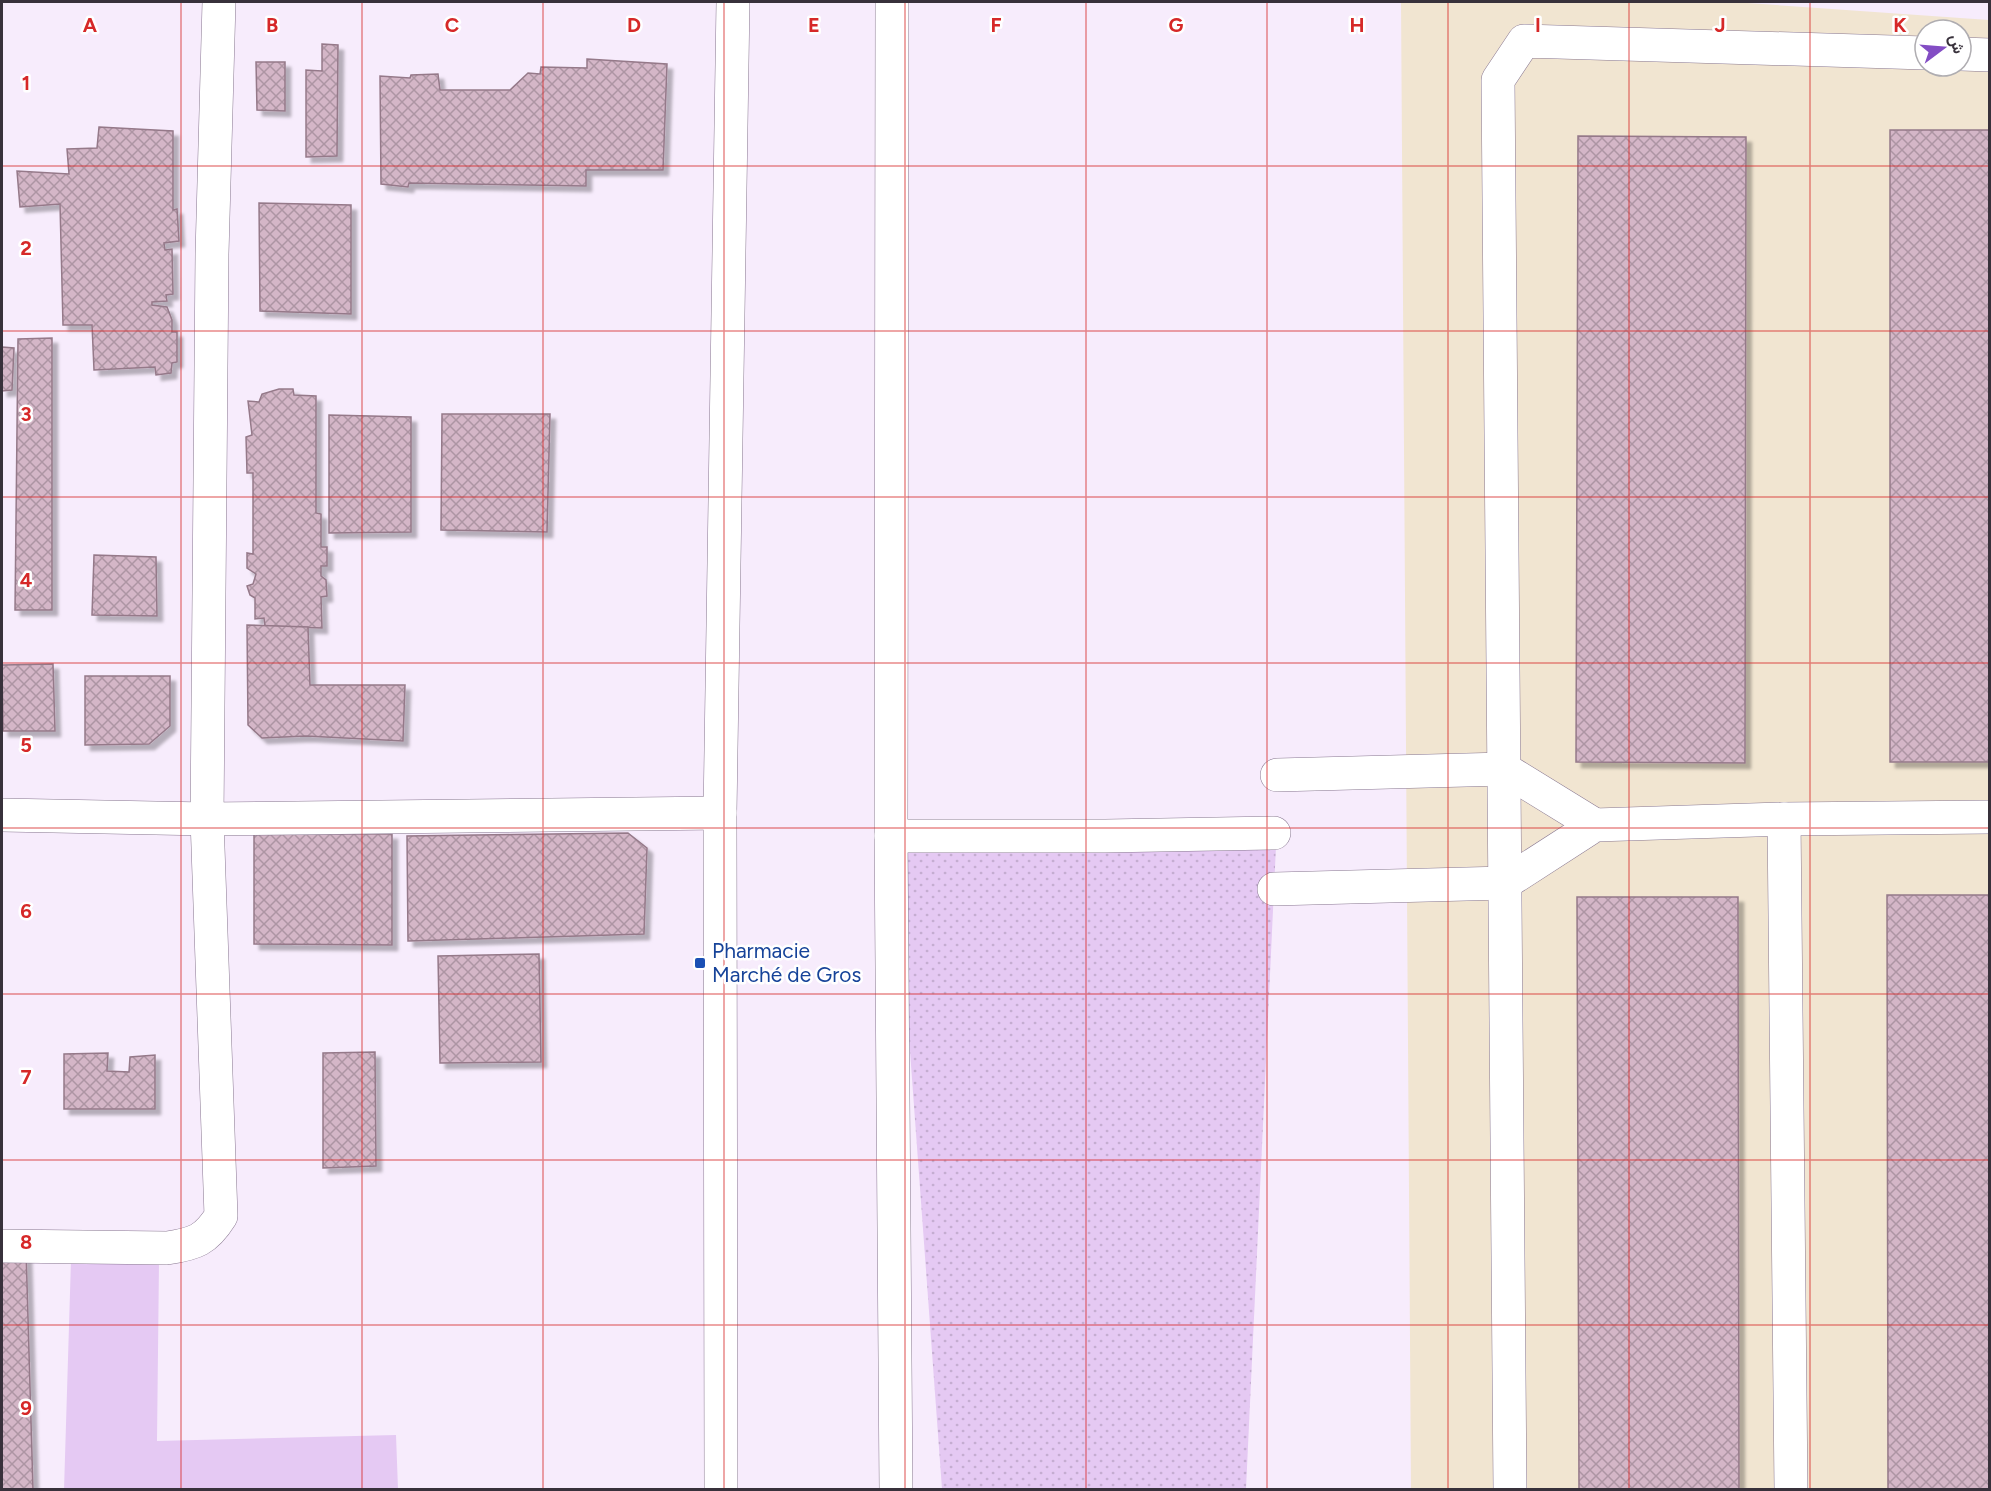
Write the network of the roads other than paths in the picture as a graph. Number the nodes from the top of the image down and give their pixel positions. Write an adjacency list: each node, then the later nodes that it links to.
1 (219, 2): 12 (street)
2 (733, 2): 9 (street)
3 (892, 2): 16 (street)
4 (1913, 53): 7 (street)
5 (1973, 54): 6 (street)
6 (1989, 55)
7 (1504, 769): 8 (street); 14 (street); 17 (street)
8 (1276, 775)
9 (720, 813): 12 (street); 20 (street)
10 (2, 815): 12 (street)
11 (1989, 817): 13 (street)
12 (207, 819): 19 (street)
13 (1784, 819): 14 (street); 23 (street)
14 (1595, 825): 17 (street)
15 (1274, 833): 16 (street)
16 (891, 836): 21 (street)
17 (1505, 883): 18 (street); 22 (street)
18 (1274, 889)
19 (2, 1246)
20 (722, 1490)
21 (896, 1490)
22 (1510, 1490)
23 (1791, 1490)

